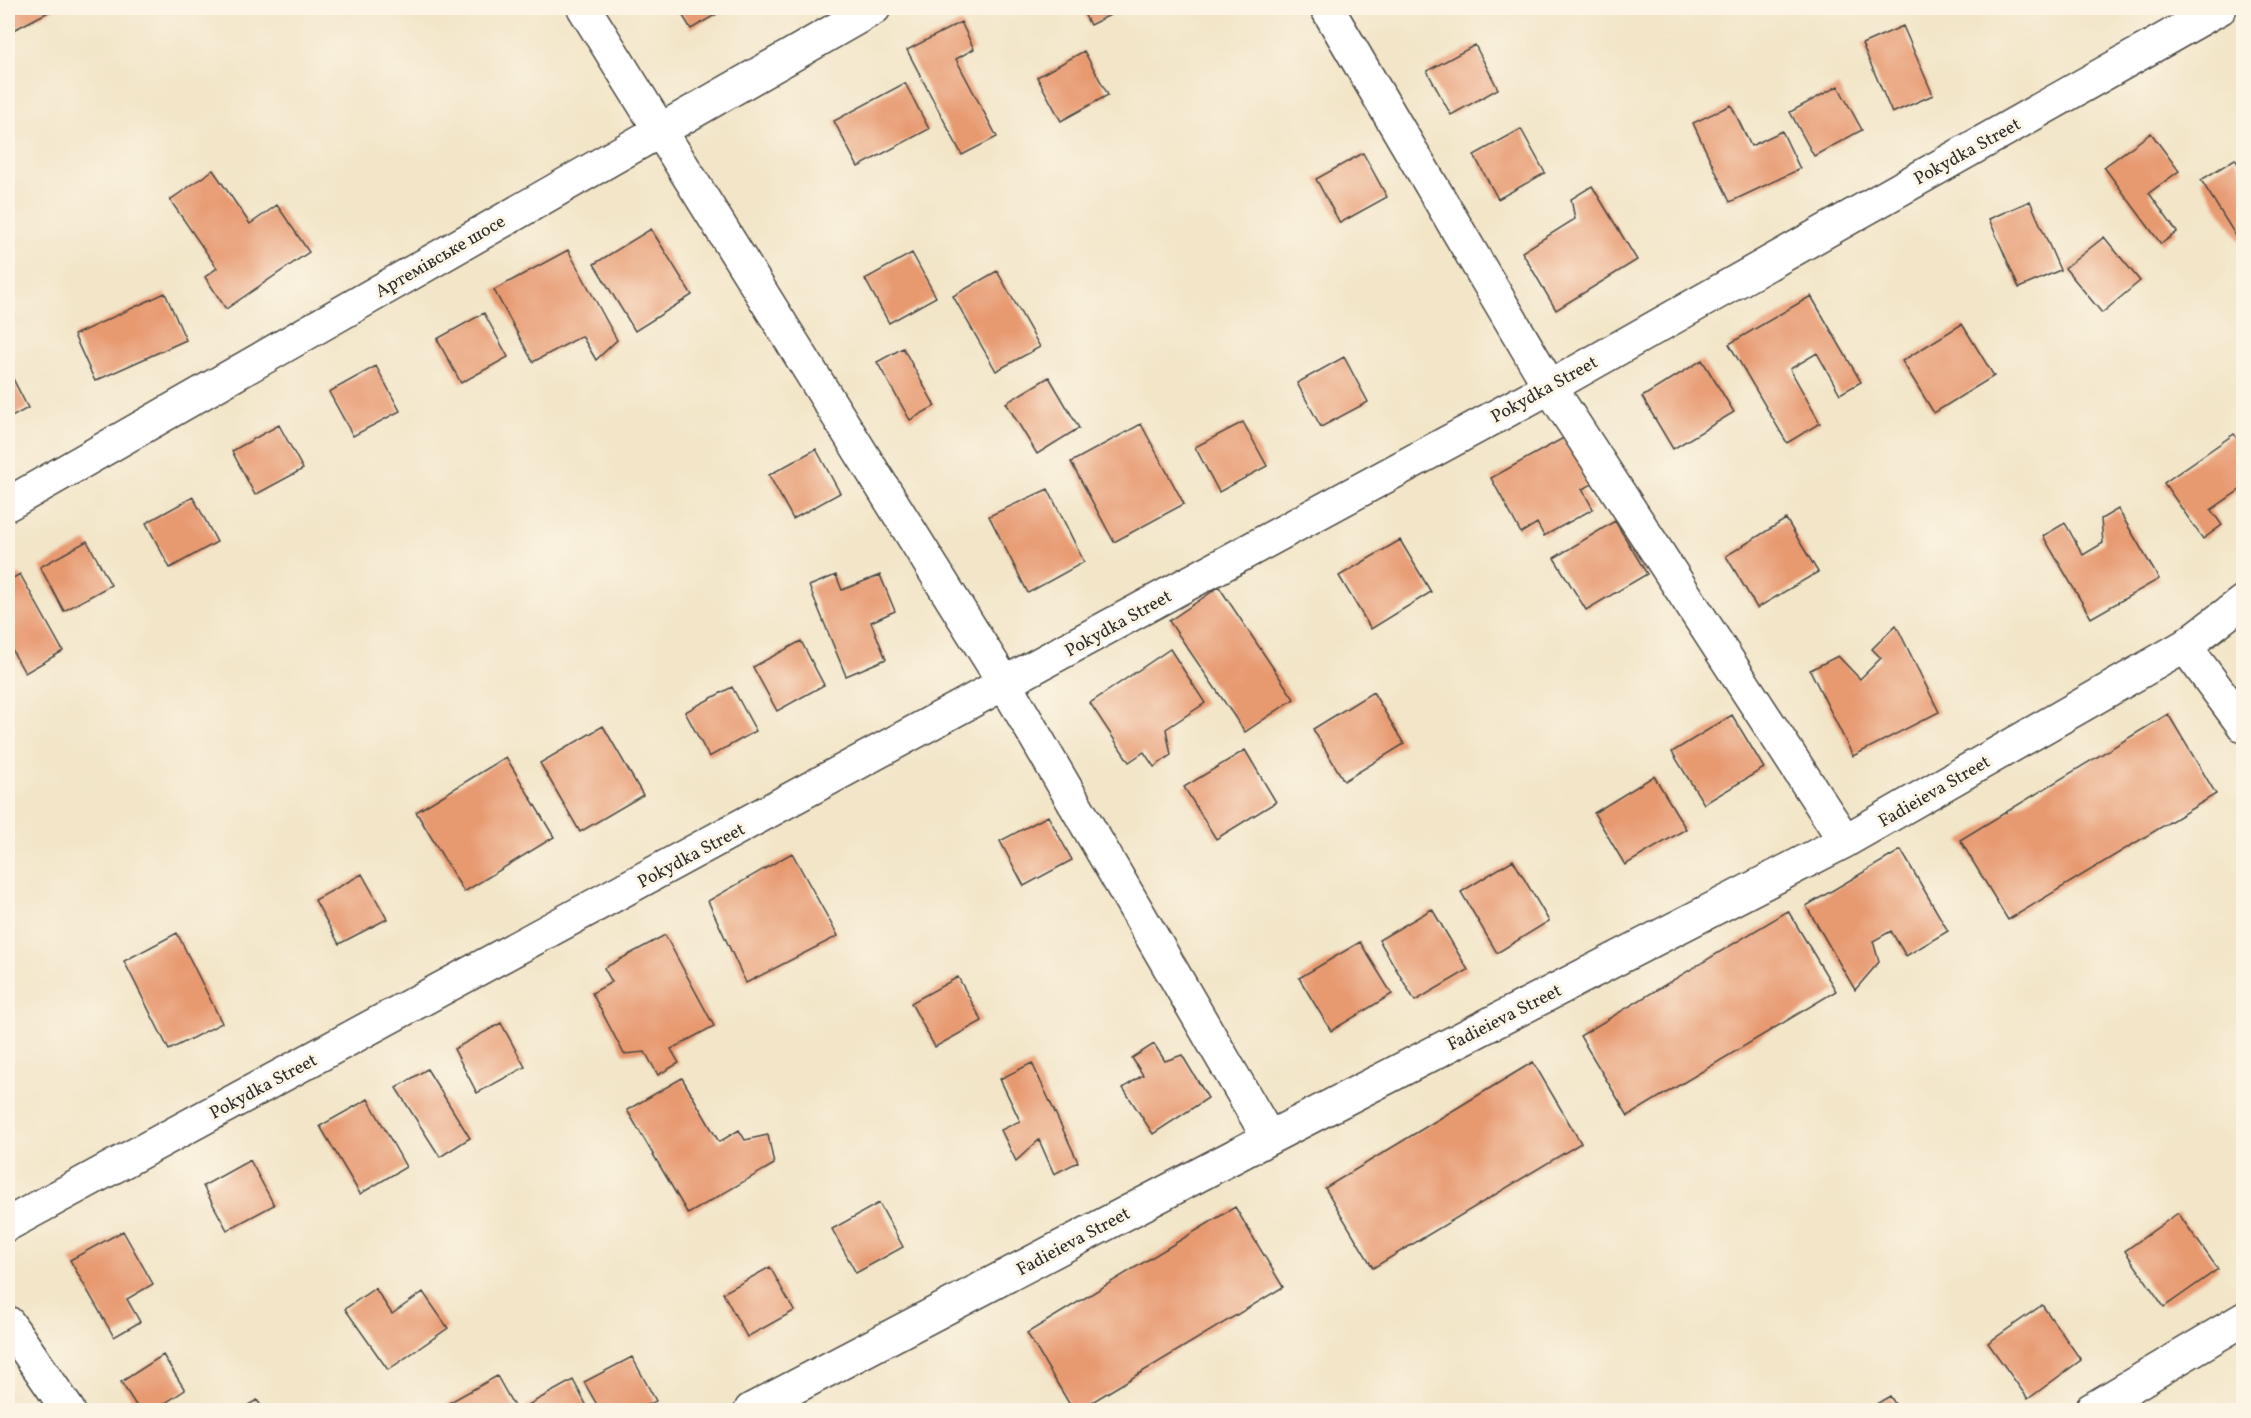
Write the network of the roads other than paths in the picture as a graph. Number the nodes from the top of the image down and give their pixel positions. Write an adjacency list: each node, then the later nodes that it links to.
1 (584, 8): 5 (street)
2 (874, 8): 5 (street, Артемівське шосе)
3 (1327, 8): 6 (street)
4 (2220, 8): 6 (street, Pokydka Street)
5 (662, 128): 7 (street, Артемівське шосе); 10 (street)
6 (1550, 387): 10 (street, Pokydka Street); 12 (street)
7 (8, 504)
8 (2244, 601): 9 (street, Fadieieva Street)
9 (2186, 646): 11 (street); 12 (street, Fadieieva Street)
10 (1005, 684): 13 (street); 14 (street, Pokydka Street)
11 (2244, 726)
12 (1845, 842): 13 (street, Fadieieva Street)
13 (1269, 1138): 18 (street, Fadieieva Street)
14 (8, 1224)
15 (2244, 1320): 19 (street)
16 (8, 1323): 17 (street)
17 (68, 1410)
18 (751, 1410)
19 (2091, 1410)

